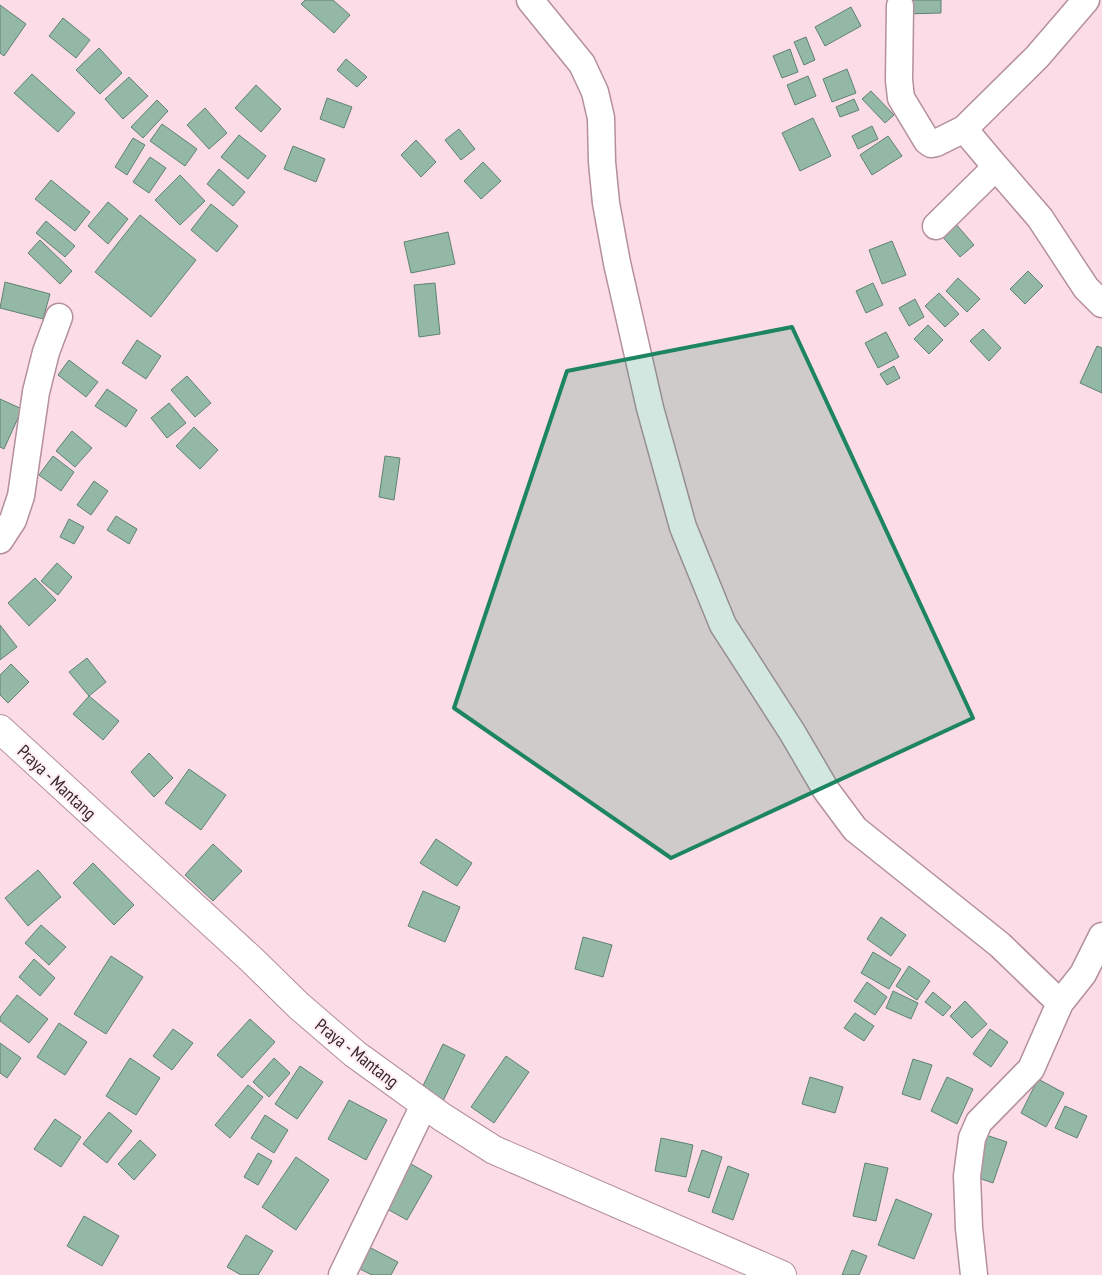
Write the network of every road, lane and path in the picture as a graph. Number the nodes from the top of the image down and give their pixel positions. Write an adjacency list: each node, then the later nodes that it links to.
1 (530, 0): 12 (street)
2 (1086, 0): 4 (street)
3 (900, 6): 4 (street)
4 (964, 129): 5 (street)
5 (996, 167): 6 (street); 7 (street)
6 (936, 226)
7 (1102, 304)
8 (59, 317): 9 (street)
9 (0, 540)
10 (0, 729): 13 (main road, Praya - Mantang)
11 (1102, 936): 12 (street)
12 (1060, 1003): 16 (street)
13 (424, 1105): 14 (street); 15 (main road, Praya - Mantang)
14 (342, 1275)
15 (782, 1275)
16 (974, 1275)

